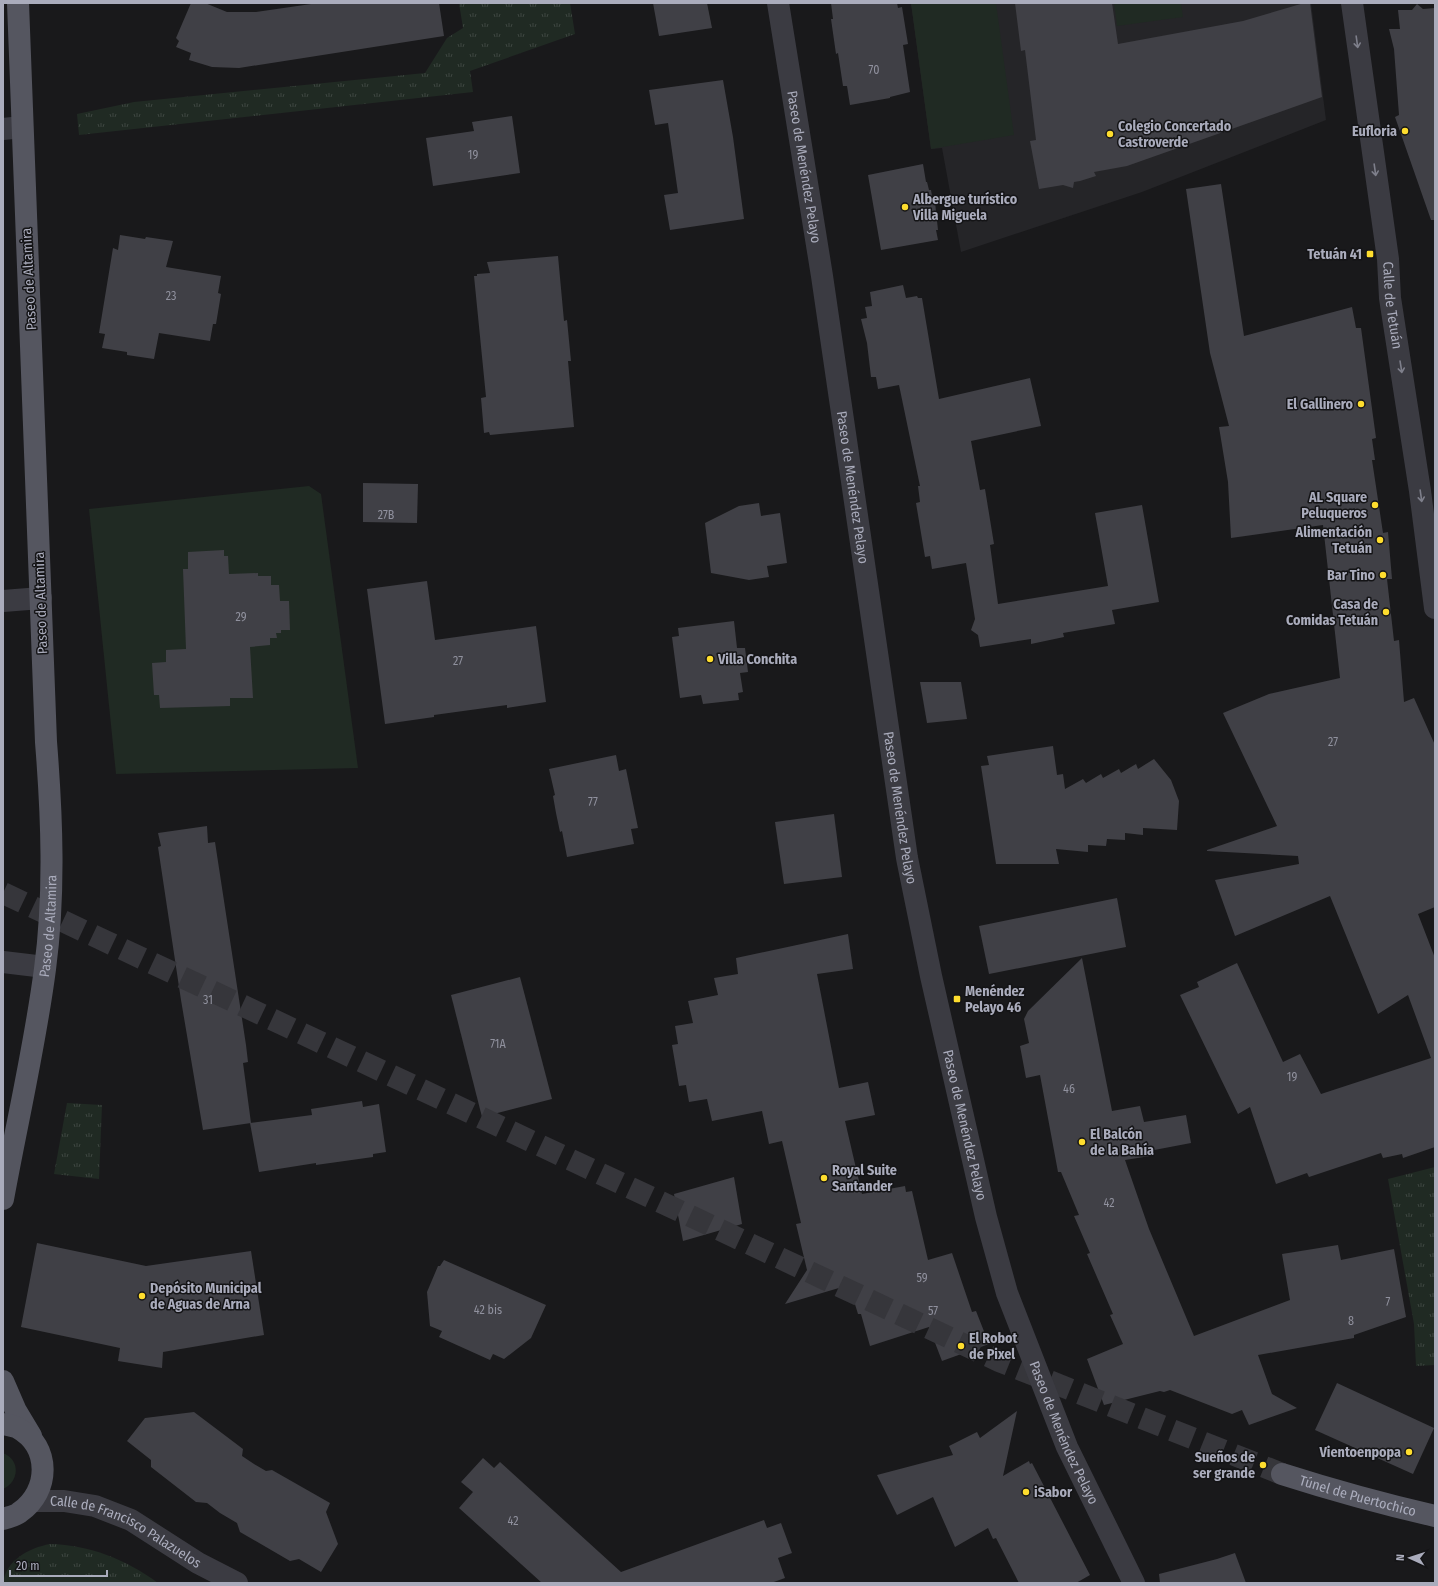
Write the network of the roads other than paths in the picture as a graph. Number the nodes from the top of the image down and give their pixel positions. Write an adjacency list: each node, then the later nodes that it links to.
1 (18, 3): 4 (main road, Paseo de Altamira)
2 (778, 3): 19 (street, Paseo de Menéndez Pelayo)
3 (1352, 3): 7 (street, Calle de Tetuán, one-way to 7)
4 (13, 128): 5 (main road, Paseo de Altamira)
5 (41, 598): 6 (street); 9 (main road, Paseo de Altamira)
6 (3, 601)
7 (1435, 608)
8 (3, 962): 9 (street)
9 (45, 968): 10 (main road, Paseo de Altamira)
10 (3, 1199)
11 (3, 1381): 13 (main road)
12 (3, 1424): 13 (main road)
13 (33, 1441): 15 (main road)
14 (1282, 1474): 16 (main road, Túnel de Puertochico)
15 (18, 1511): 17 (main road); 18 (street, Calle de Francisco Palazuelos)
16 (1435, 1516)
17 (3, 1530)
18 (237, 1583)
19 (1134, 1583)

